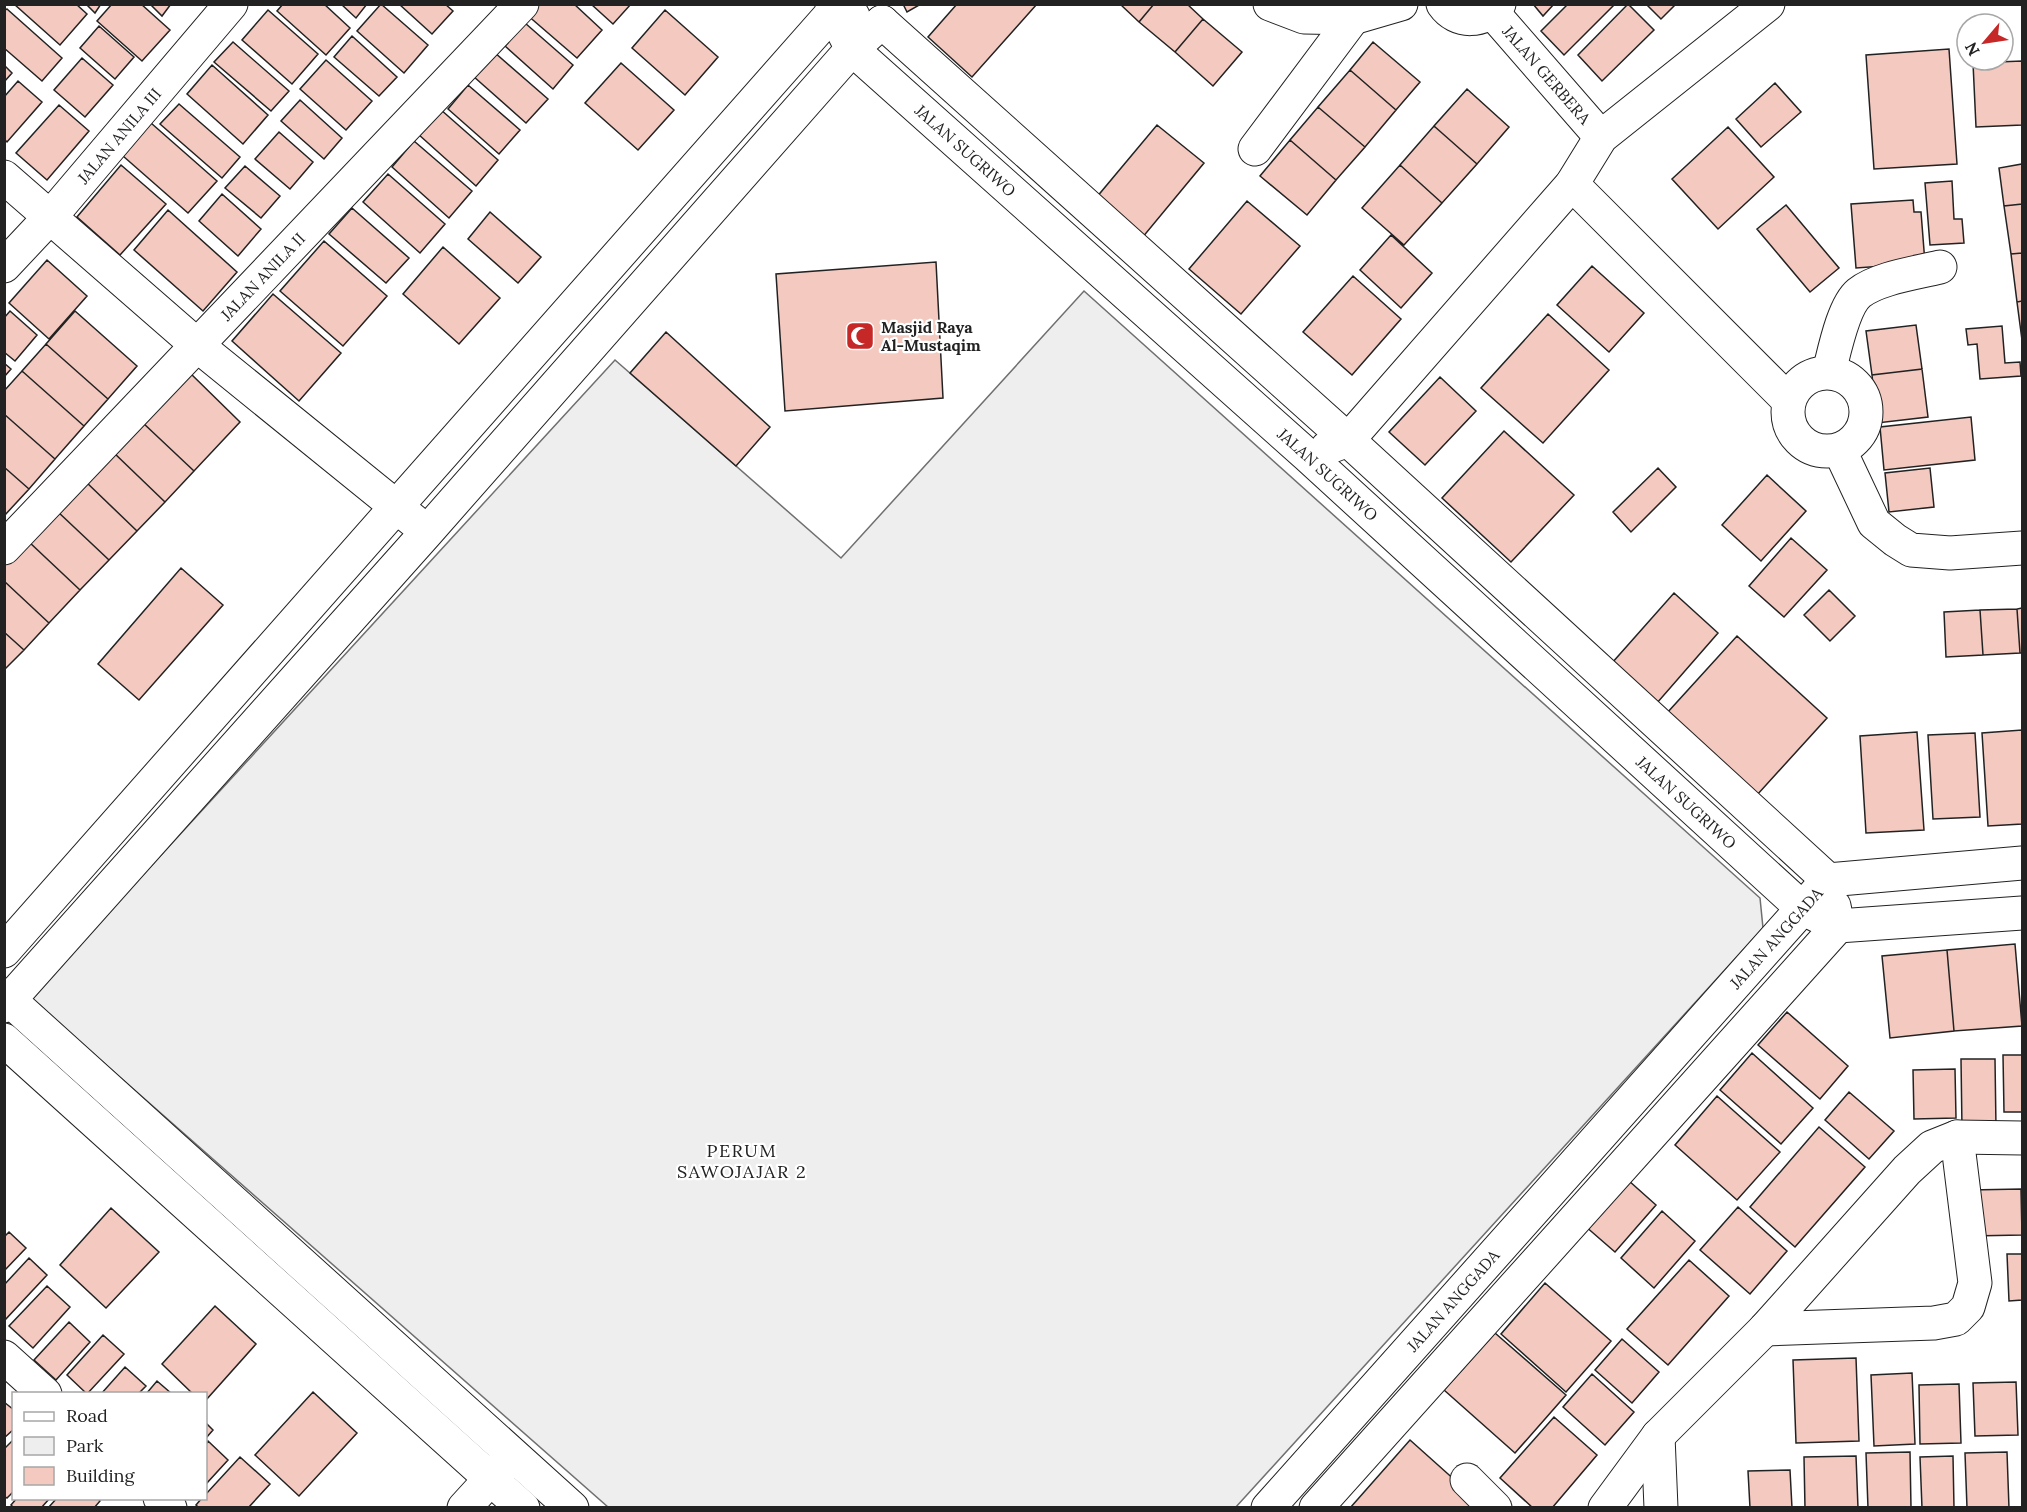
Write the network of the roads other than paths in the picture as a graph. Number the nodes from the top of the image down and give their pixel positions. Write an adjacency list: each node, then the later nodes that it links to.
1 (231, 4): 16 (street, JALAN ANILA III)
2 (522, 4): 19 (street, JALAN ANILA II)
3 (1270, 4): 10 (street)
4 (1401, 4): 10 (street)
5 (1443, 4): 8 (street)
6 (1768, 4): 12 (street)
7 (832, 8): 9 (street); 11 (street, JALAN SUGRIWO); 25 (street)
8 (1496, 8): 12 (street, JALAN GERBERA)
9 (881, 13): 11 (street); 22 (street)
10 (1353, 18): 13 (street)
11 (852, 49): 24 (street, JALAN SUGRIWO); 26 (street)
12 (1601, 137): 15 (street)
13 (1255, 150)
14 (4, 177): 16 (street)
15 (1572, 184): 21 (street); 22 (street)
16 (51, 216): 17 (street, JALAN ANILA III); 19 (street)
17 (4, 266)
18 (1940, 267): 20 (street)
19 (198, 346): 25 (street); 27 (street, JALAN ANILA II)
20 (1829, 372): 21 (street); 23 (street)
21 (1789, 401): 23 (street)
22 (1348, 440): 24 (street); 30 (street)
23 (1840, 451): 28 (street)
24 (1308, 456): 31 (street, JALAN SUGRIWO)
25 (398, 507): 26 (street); 34 (street)
26 (427, 532): 35 (street)
27 (4, 548)
28 (2022, 548)
29 (2022, 863): 30 (street)
30 (1828, 880): 31 (street, JALAN ANGGADA); 33 (street, JALAN ANGGADA)
31 (1802, 908): 33 (street, JALAN SUGRIWO); 49 (street, JALAN ANGGADA)
32 (2022, 913): 33 (street)
33 (1838, 926): 50 (street)
34 (4, 951)
35 (7, 1000): 43 (street)
36 (4, 1040): 44 (street)
37 (1957, 1137): 38 (street); 39 (street); 39 (street)
38 (2022, 1138)
39 (1765, 1329): 42 (street)
40 (4, 1357): 41 (street)
41 (43, 1392)
42 (1658, 1436): 52 (street); 53 (street)
43 (513, 1454): 44 (street); 48 (street)
44 (492, 1479): 46 (street); 47 (street)
45 (1467, 1480): 51 (street)
46 (464, 1508)
47 (524, 1508)
48 (572, 1508)
49 (1268, 1508)
50 (1316, 1508)
51 (1495, 1508)
52 (1605, 1508)
53 (1662, 1508)

